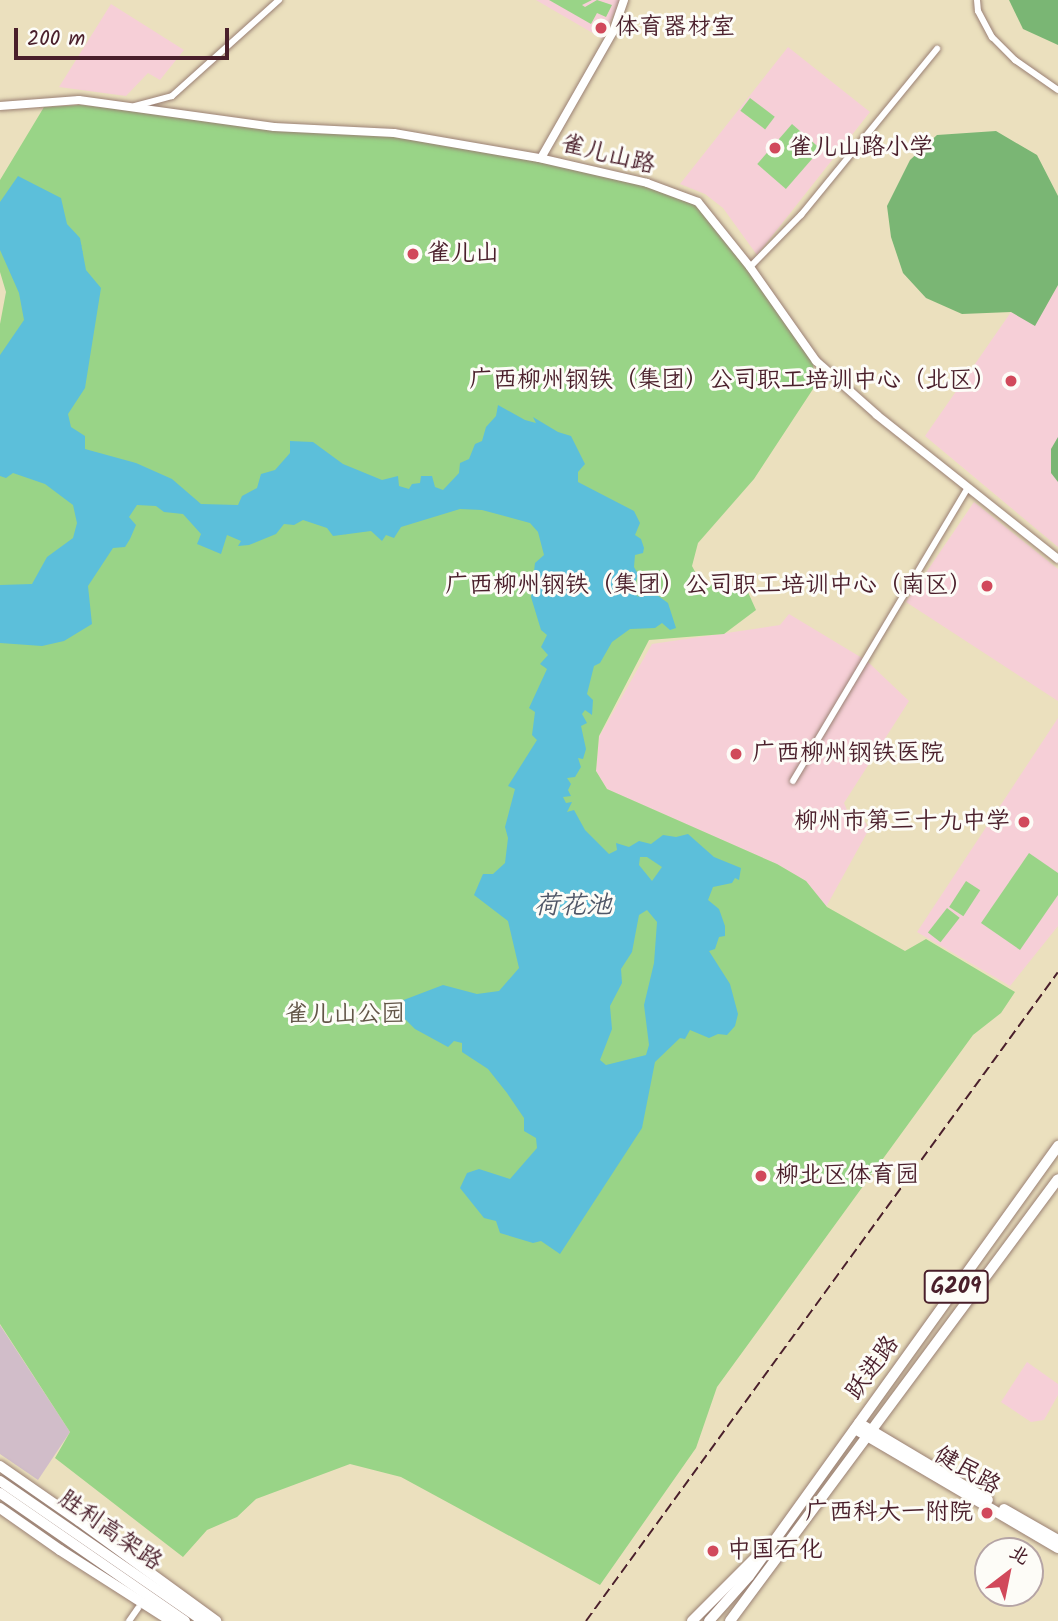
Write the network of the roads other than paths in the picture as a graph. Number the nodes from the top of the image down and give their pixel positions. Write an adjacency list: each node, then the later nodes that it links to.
1 (279, 0): 7 (street)
2 (624, 0): 8 (street)
3 (977, 0): 5 (street)
4 (937, 49): 9 (street)
5 (1058, 90)
6 (0, 106): 7 (street, 雀儿山路)
7 (133, 107): 8 (street, 雀儿山路)
8 (541, 158): 9 (street, 雀儿山路)
9 (750, 267): 10 (street, 雀儿山路)
10 (968, 488): 11 (street, 雀儿山路); 12 (street)
11 (1058, 559)
12 (793, 781)
13 (1058, 1146): 15 (main road, 跃进路 / G209)
14 (1058, 1179): 16 (main road, 跃进路 / G209)
15 (857, 1426): 16 (main road, 健民路); 26 (main road, 跃进路 / G209)
16 (869, 1434): 22 (main road, 健民路); 23 (main road, 健民路); 28 (main road, 跃进路 / G209)
17 (0, 1466): 21 (main road)
18 (0, 1481): 27 (main road, 胜利高架路)
19 (0, 1493): 31 (main road, 胜利高架路)
20 (0, 1508): 24 (main road)
21 (79, 1521): 32 (main road)
22 (1058, 1540)
23 (1058, 1548)
24 (60, 1550): 25 (main road)
25 (139, 1604): 29 (street); 30 (main road)
26 (711, 1615): 33 (main road, 跃进路)
27 (200, 1619)
28 (730, 1620)
29 (129, 1621)
30 (171, 1621)
31 (185, 1621)
32 (216, 1621)
33 (692, 1621)

